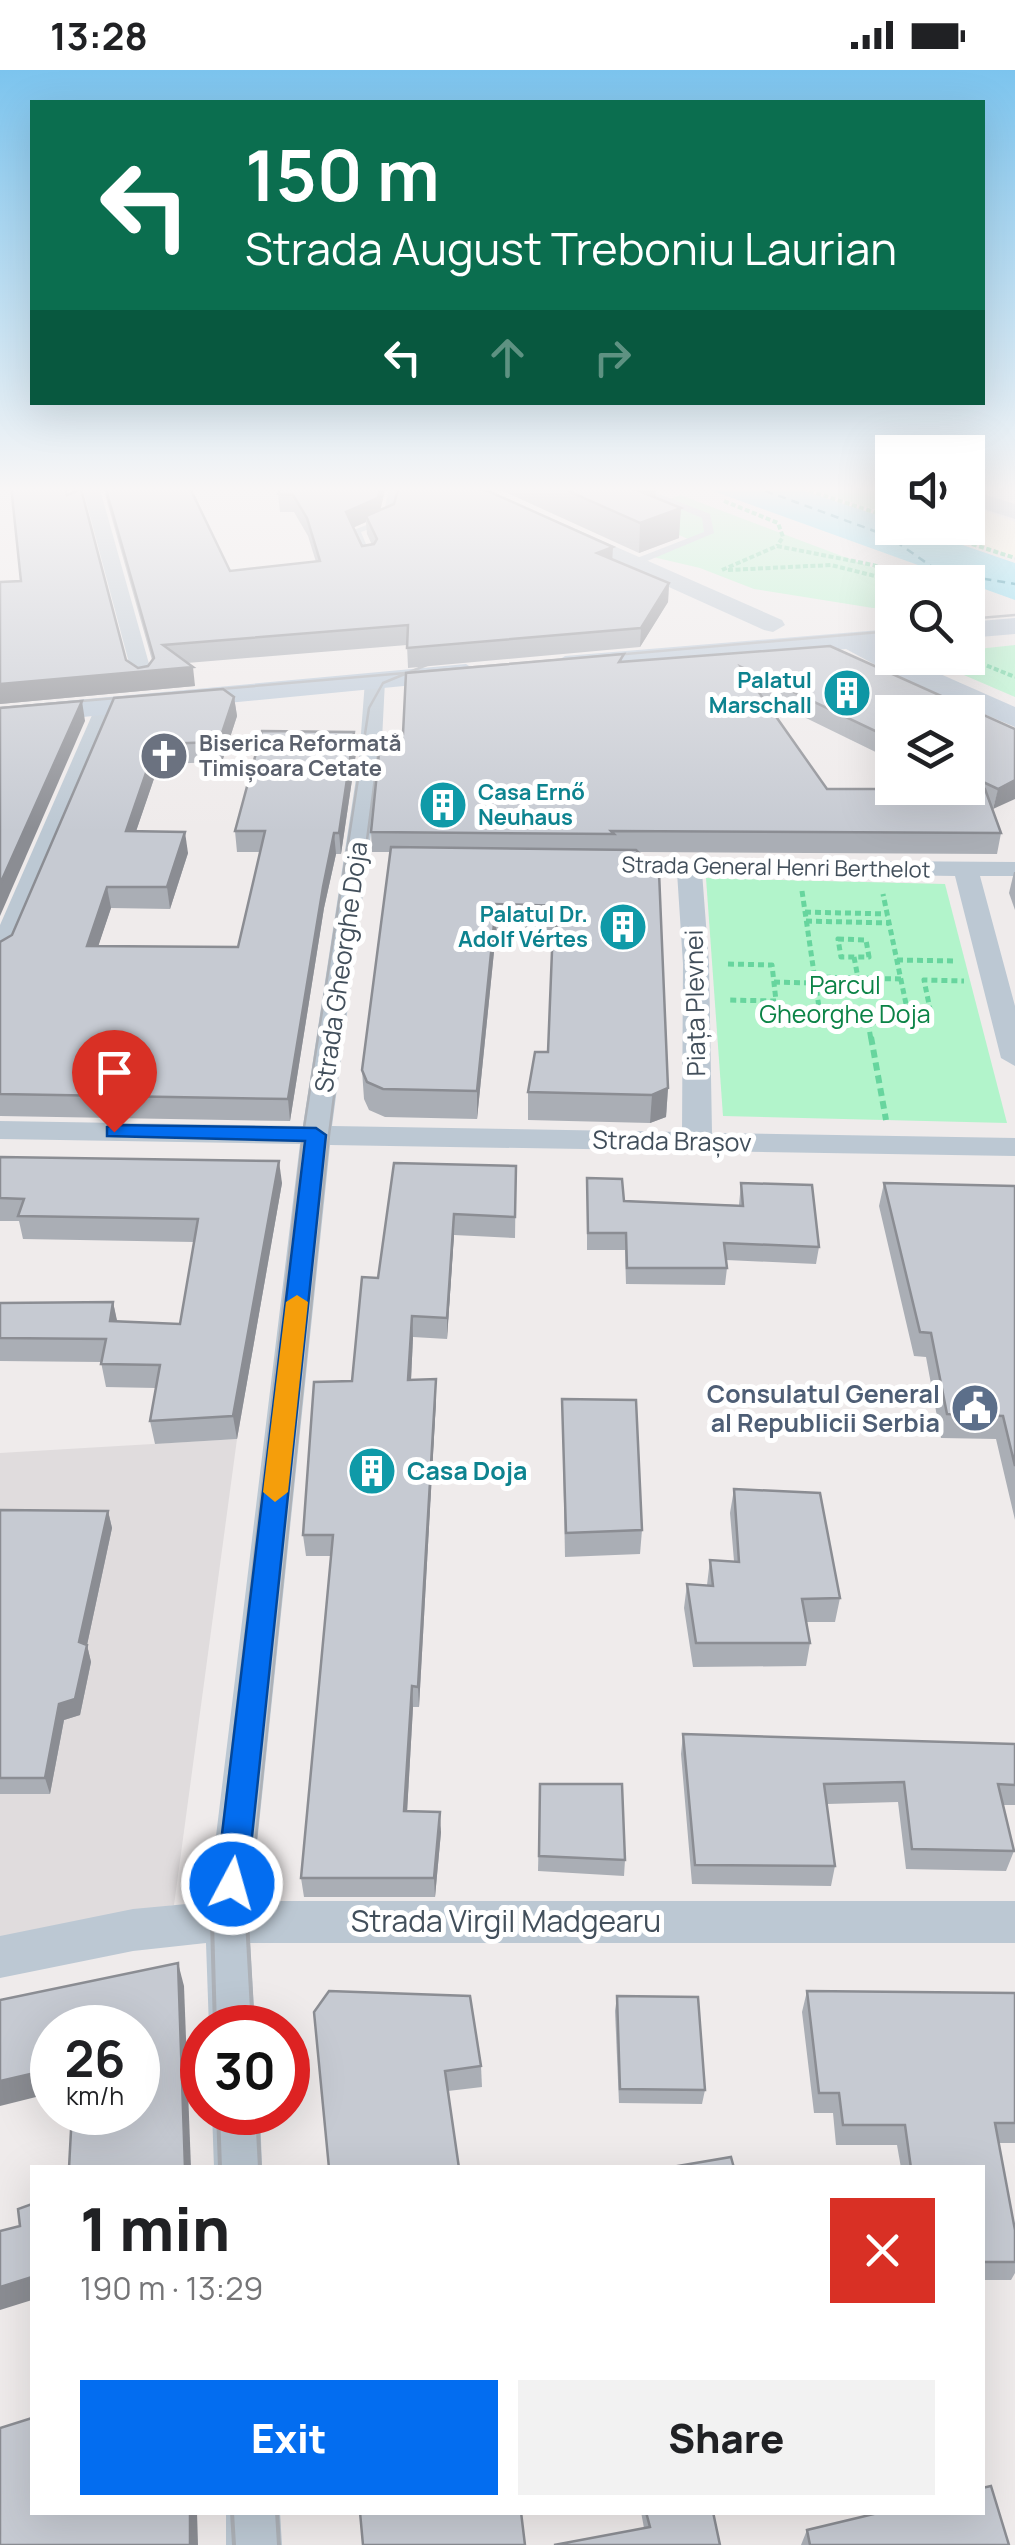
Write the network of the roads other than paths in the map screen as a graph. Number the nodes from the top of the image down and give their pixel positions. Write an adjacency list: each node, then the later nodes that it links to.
1 (122, 602): 14 (street)
2 (725, 602): 5 (street)
3 (730, 602): 6 (street)
4 (875, 622): 6 (main road)
5 (774, 625): 6 (main road); 6 (main road)
6 (814, 634): 8 (main road); 11 (main road)
7 (875, 639): 8 (main road)
8 (852, 641): 10 (main road)
9 (473, 651): 14 (main road)
10 (875, 653)
11 (875, 659)
12 (501, 670): 15 (main road)
13 (916, 675): 19 (main road)
14 (143, 678): 16 (main road)
15 (375, 681): 17 (main road); 20 (street, Strada Gheorghe Doja)
16 (0, 695)
17 (107, 706): 18 (main road); 26 (street)
18 (0, 716)
19 (1015, 718)
20 (356, 863): 21 (street); 29 (street, Strada Gheorghe Doja)
21 (386, 863)
22 (575, 864): 23 (street, Strada General Henri Berthelot)
23 (689, 864): 25 (street, Strada General Henri Berthelot); 30 (street, Piața Plevnei)
24 (1015, 869): 25 (street, Strada General Henri Berthelot)
25 (966, 870): 27 (street)
26 (0, 955)
27 (1015, 1058)
28 (0, 1130): 29 (street, Strada Brașov)
29 (322, 1135): 30 (street, Strada Brașov); 32 (street, Strada Gheorghe Doja)
30 (697, 1142): 31 (street, Strada Brașov)
31 (1015, 1148)
32 (227, 1922): 33 (street, Strada Virgil Madgearu); 34 (street, Strada Virgil Madgearu); 35 (street, Strada Gheorghe Doja)
33 (1015, 1922)
34 (0, 1957)
35 (231, 2005)
36 (237, 2135): 37 (street)
37 (238, 2165)
38 (253, 2515): 39 (street)
39 (254, 2545)

